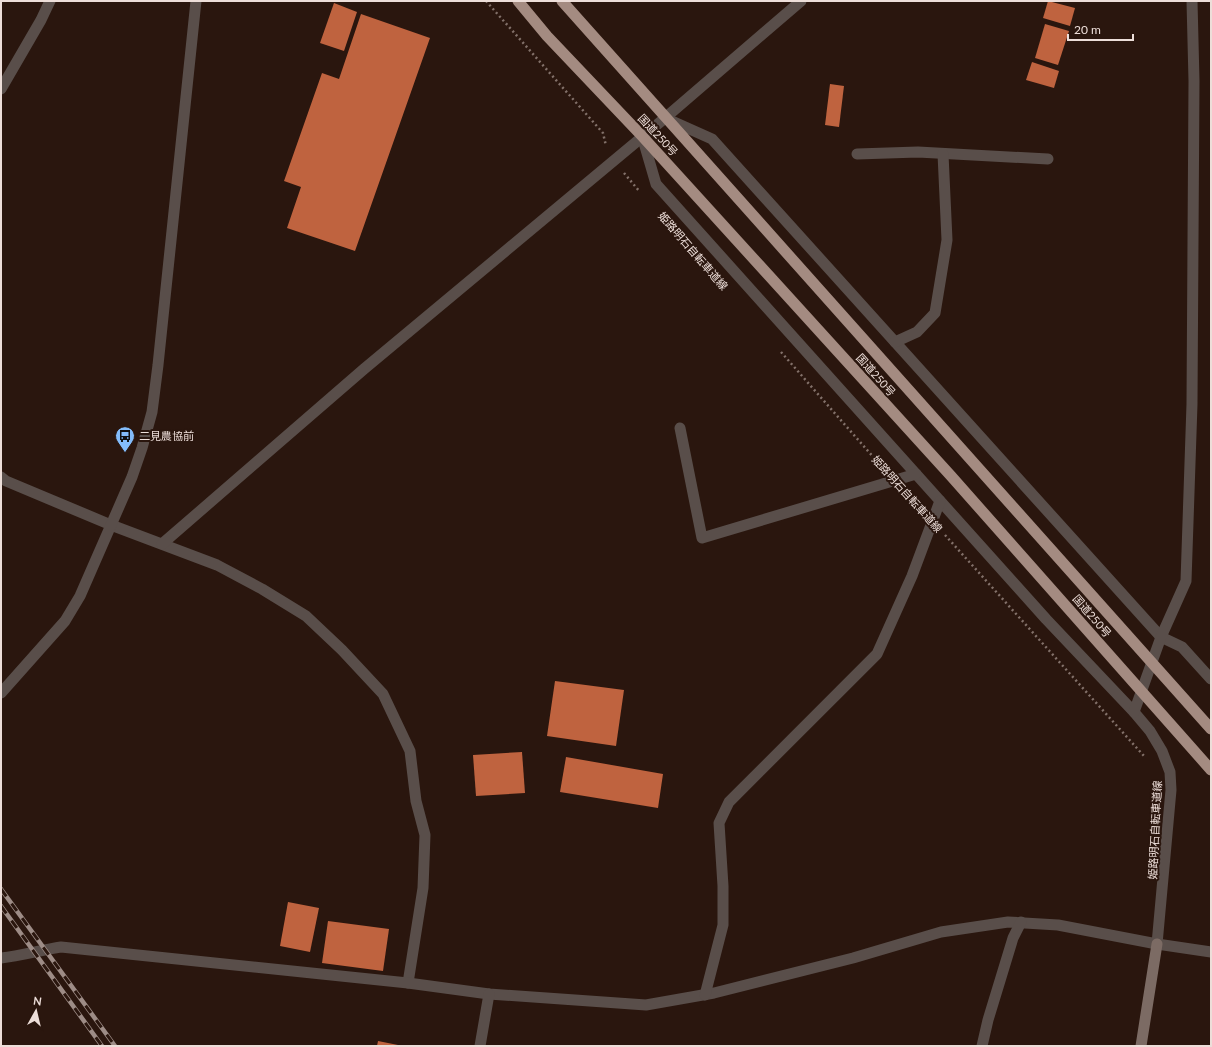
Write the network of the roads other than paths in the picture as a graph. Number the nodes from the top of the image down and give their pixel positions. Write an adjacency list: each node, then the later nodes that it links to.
1 (50, 1): 7 (street)
2 (196, 1): 18 (street)
3 (518, 1): 9 (highway, 国道250号)
4 (562, 1): 8 (highway, 国道250号)
5 (801, 1): 8 (street)
6 (1192, 1): 20 (street)
7 (1, 89)
8 (665, 118): 9 (street); 13 (street); 24 (highway, 国道250号)
9 (642, 136): 15 (street); 19 (street); 25 (highway, 国道250号)
10 (857, 154): 11 (street)
11 (943, 154): 12 (street); 13 (street)
12 (1048, 159)
13 (895, 342): 20 (street)
14 (680, 428): 15 (street)
15 (916, 474): 17 (street)
16 (1, 477): 18 (street)
17 (940, 501): 23 (street); 32 (street)
18 (111, 525): 19 (street); 22 (street)
19 (162, 544): 30 (street)
20 (1161, 637): 21 (street); 23 (street)
21 (1211, 679)
22 (1, 693)
23 (1134, 712): 27 (street)
24 (1211, 729)
25 (1211, 770)
26 (1021, 922): 27 (street); 32 (street); 34 (street)
27 (1162, 945): 28 (street); 35 (main road)
28 (1211, 952)
29 (1, 958): 30 (street)
30 (408, 983): 31 (street)
31 (489, 994): 32 (street); 33 (street)
32 (705, 995)
33 (480, 1046)
34 (982, 1046)
35 (1141, 1046)

